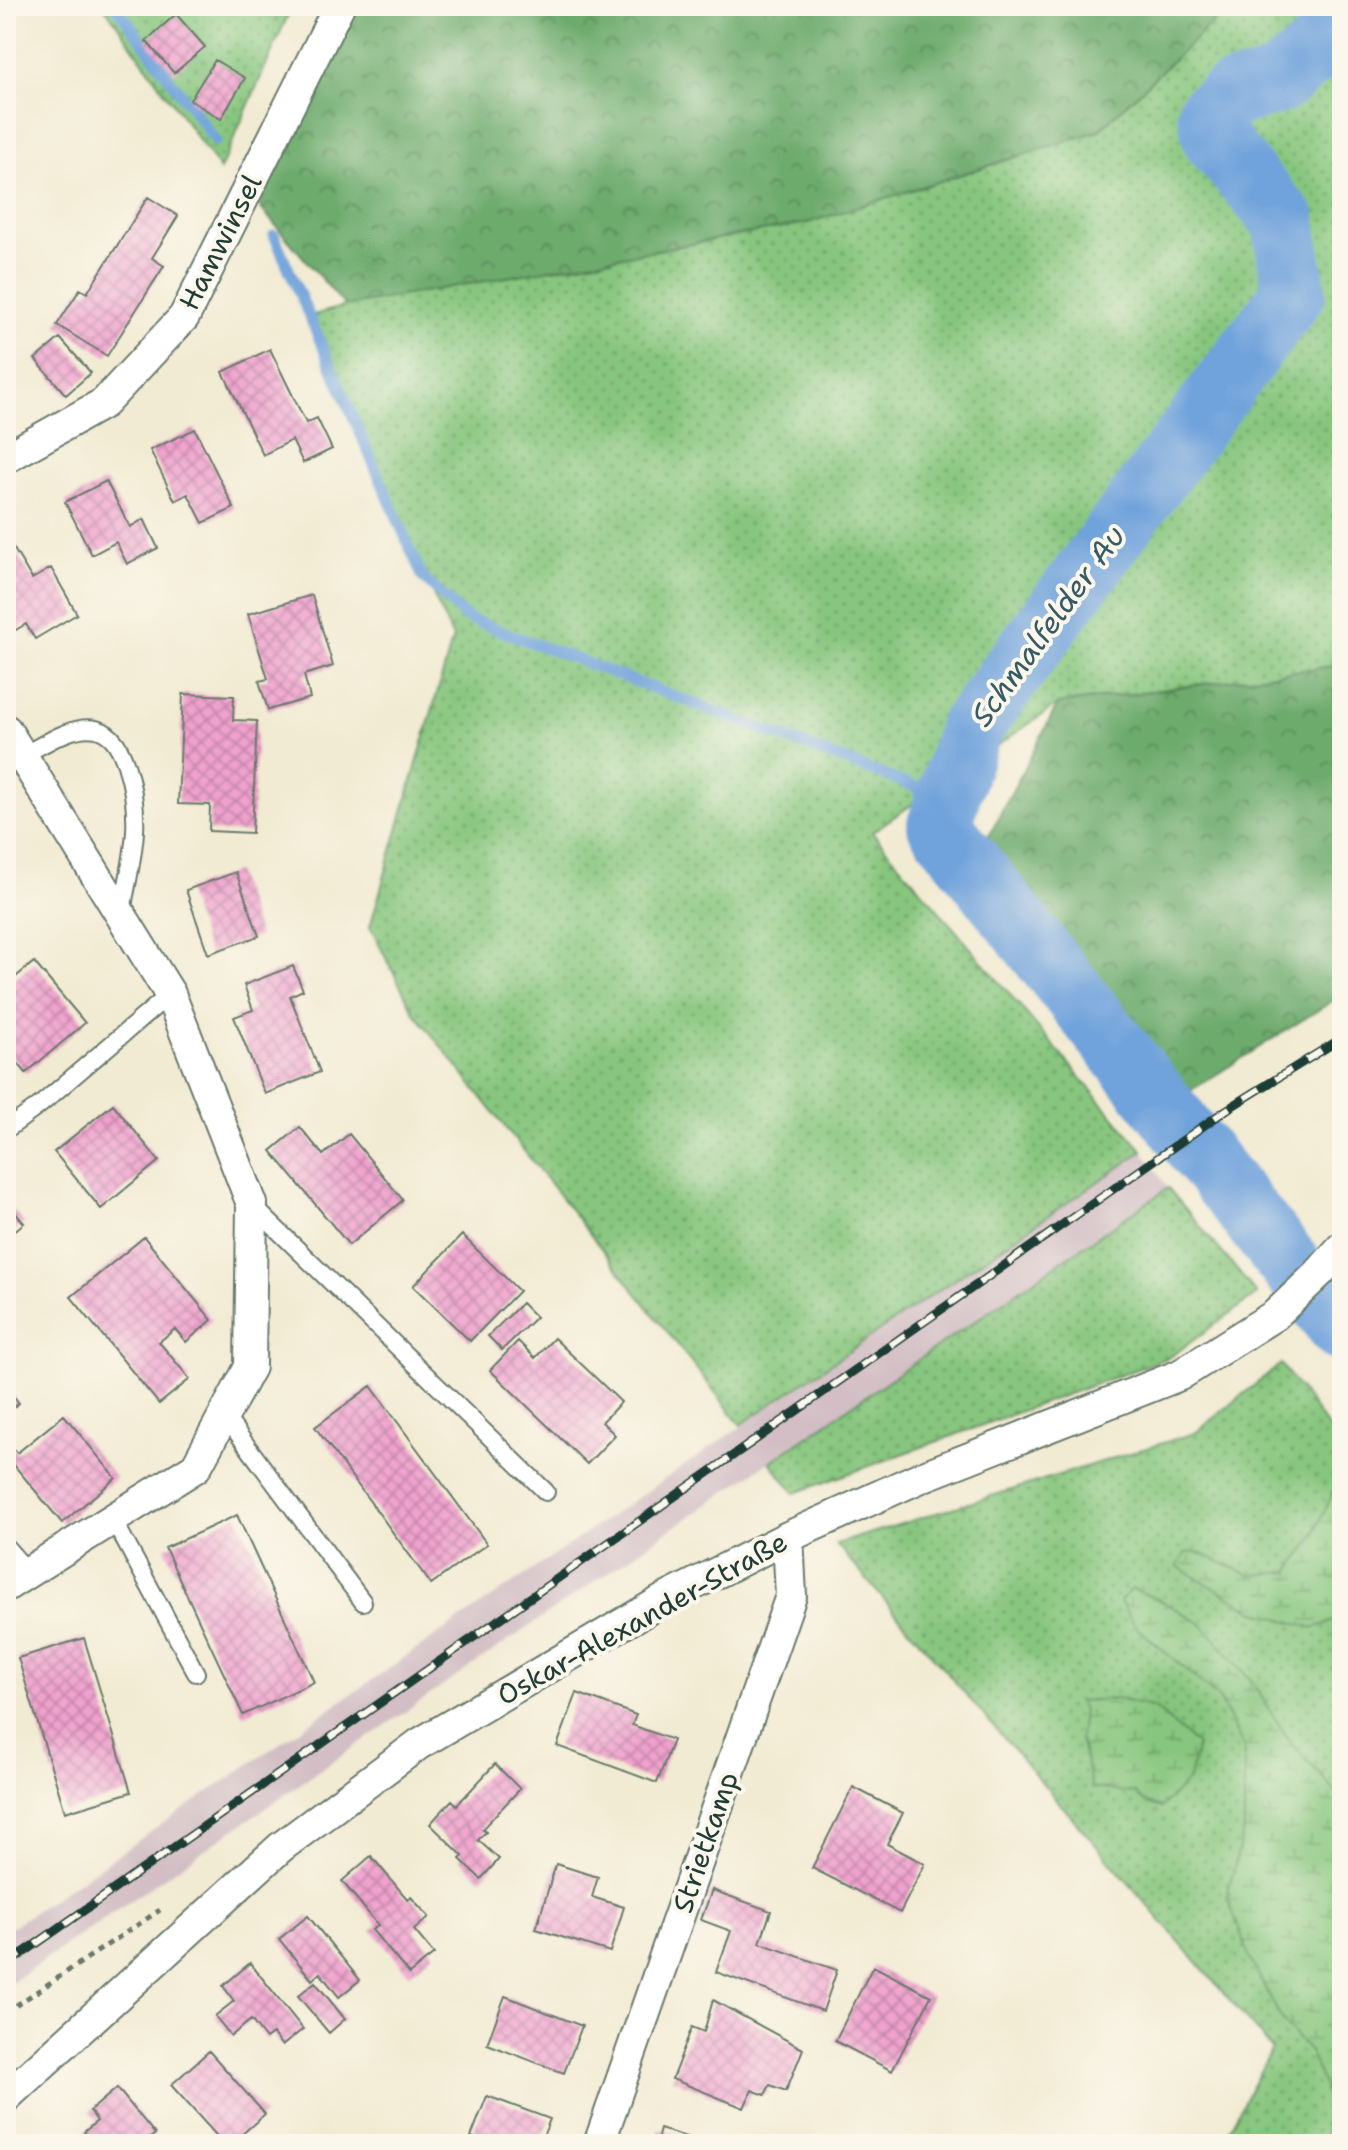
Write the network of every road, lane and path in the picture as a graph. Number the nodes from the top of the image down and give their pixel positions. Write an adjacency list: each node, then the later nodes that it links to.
1 (339, 6): 2 (street, Hamwinsel)
2 (6, 458)
3 (6, 730): 4 (street)
4 (22, 756): 5 (street); 5 (lane)
5 (121, 915): 6 (street)
6 (170, 994): 7 (lane); 8 (street)
7 (6, 1126)
8 (252, 1204): 10 (street); 11 (lane)
9 (1342, 1247): 13 (street, Oskar-Alexander-Straße)
10 (224, 1415): 12 (street); 16 (lane)
11 (546, 1492)
12 (113, 1519): 15 (street); 17 (lane)
13 (788, 1537): 18 (street, Oskar-Alexander-Straße); 19 (street, Strietkamp)
14 (6, 1547): 15 (lane)
15 (17, 1579)
16 (363, 1602)
17 (196, 1673)
18 (6, 2097)
19 (599, 2144)

